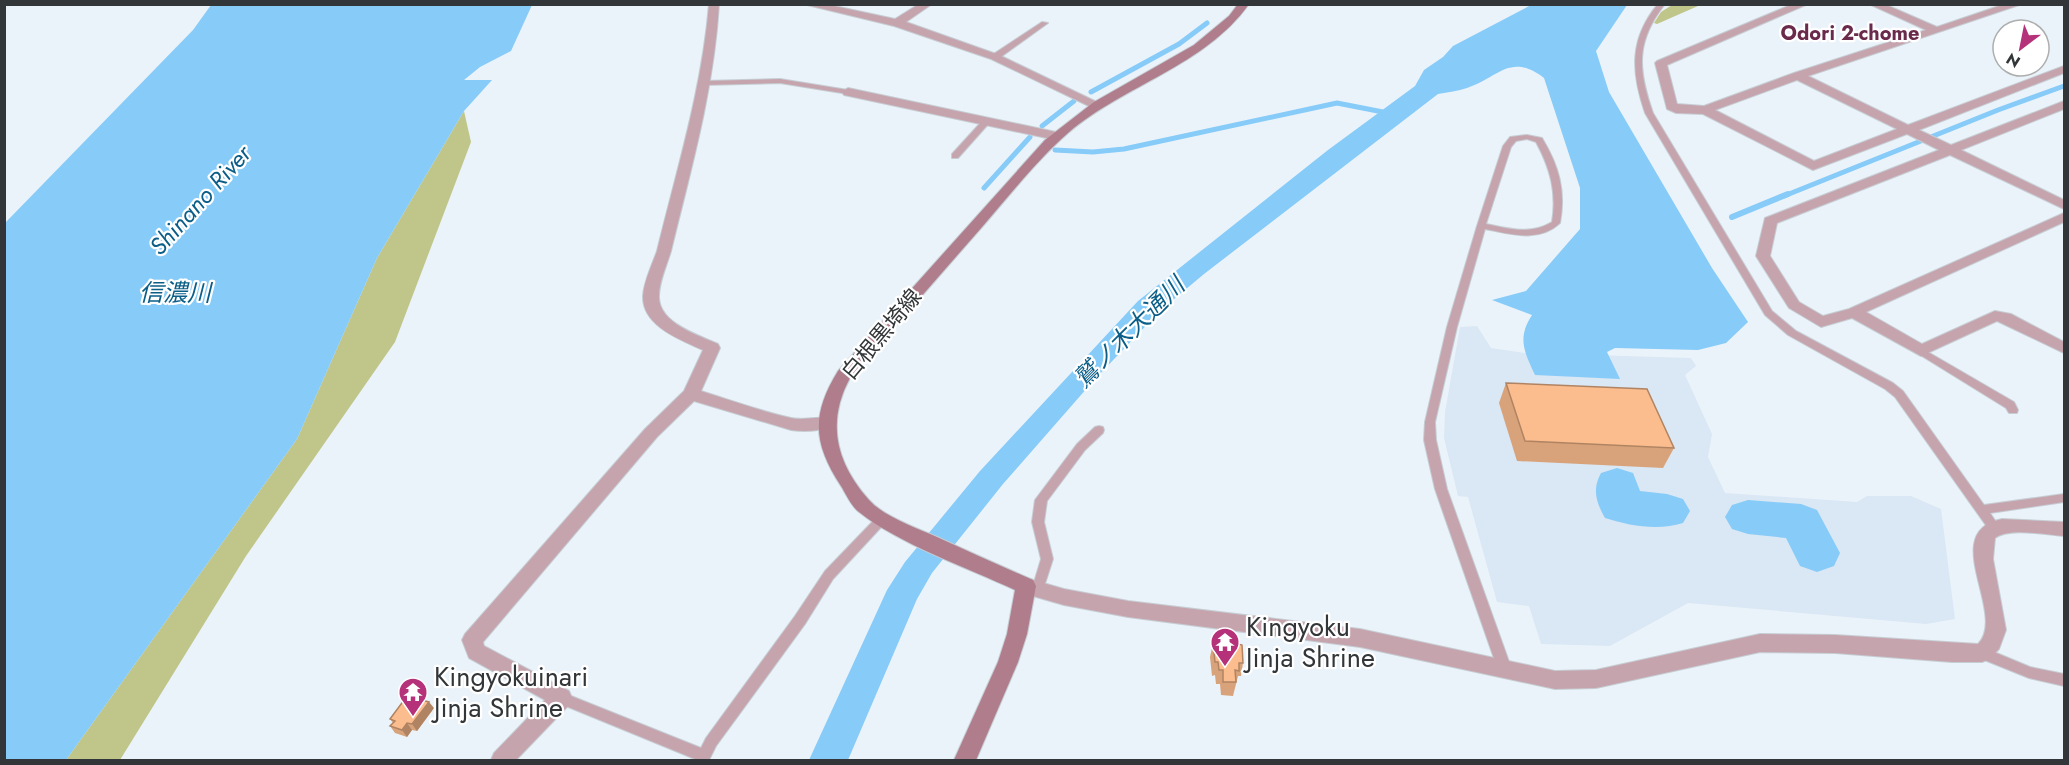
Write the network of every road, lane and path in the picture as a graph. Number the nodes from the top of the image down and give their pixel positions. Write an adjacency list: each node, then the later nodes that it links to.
1 (714, 4): 15 (street)
2 (808, 4): 9 (street)
3 (927, 4): 9 (street)
4 (1244, 4): 17 (main road, 白根黒埼線)
5 (1662, 4): 36 (lane)
6 (1803, 4): 19 (street)
7 (1874, 4): 11 (street)
8 (2017, 4): 11 (street)
9 (897, 23): 12 (street)
10 (1044, 23): 12 (lane)
11 (1936, 31): 14 (street)
12 (995, 57): 17 (street)
13 (2064, 69): 21 (street)
14 (1798, 76): 19 (street); 21 (street)
15 (704, 83): 16 (lane); 31 (street)
16 (848, 92): 20 (street)
17 (1098, 105): 22 (main road, 白根黒埼線)
18 (2064, 105): 23 (street)
19 (1705, 110): 21 (street)
20 (987, 121): 22 (street); 24 (lane)
21 (1908, 129): 23 (street)
22 (1056, 136): 33 (main road, 白根黒埼線)
23 (1950, 149): 25 (street); 28 (street)
24 (955, 156)
25 (2064, 205)
26 (2064, 217): 28 (street)
27 (1481, 226): 27 (lane); 42 (lane)
28 (1854, 312): 30 (street)
29 (2064, 348): 30 (street)
30 (1921, 351): 32 (lane)
31 (691, 394): 33 (street); 44 (street)
32 (2013, 410)
33 (826, 423): 37 (main road, 白根黒埼線)
34 (1099, 430): 40 (lane)
35 (2064, 498): 36 (lane)
36 (1983, 510): 38 (lane)
37 (888, 524): 40 (main road, 白根黒埼線); 45 (lane)
38 (1994, 528): 39 (street); 41 (street)
39 (2064, 529)
40 (1032, 588): 42 (street); 47 (main road)
41 (1982, 653): 42 (street); 43 (lane)
42 (1505, 670)
43 (2064, 680)
44 (561, 698): 45 (lane); 46 (street)
45 (703, 758)
46 (502, 760)
47 (965, 760)

